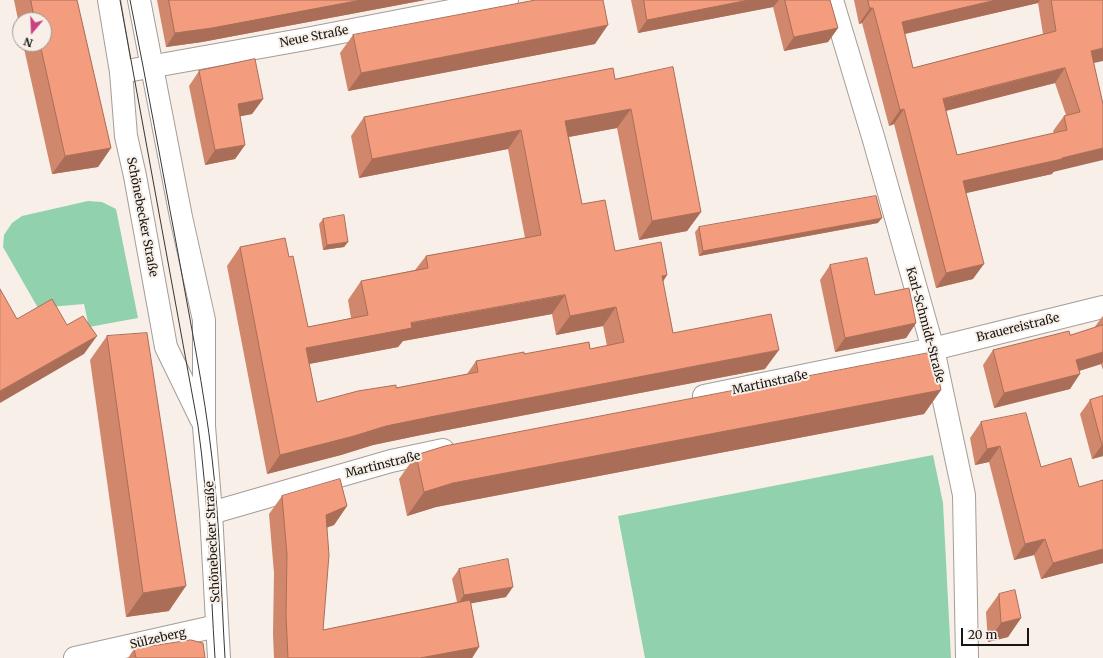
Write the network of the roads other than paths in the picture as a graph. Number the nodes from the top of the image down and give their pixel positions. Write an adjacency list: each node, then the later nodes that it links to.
1 (109, 0): 6 (street, Schönebecker Straße)
2 (139, 0): 5 (street, Schönebecker Straße)
3 (507, 0): 5 (street, Neue Straße)
4 (832, 0): 8 (street, Karl-Schmidt-Straße)
5 (153, 66): 6 (street, Neue Straße); 10 (street, Schönebecker Straße)
6 (121, 72): 10 (street, Schönebecker Straße)
7 (1103, 307): 8 (street, Brauereistraße)
8 (933, 349): 9 (street, Martinstraße); 16 (street, Karl-Schmidt-Straße)
9 (687, 400)
10 (204, 426): 12 (street, Schönebecker Straße)
11 (461, 447): 12 (street, Martinstraße)
12 (211, 513): 13 (street, Schönebecker Straße)
13 (218, 626): 14 (street, Sülzeberg); 15 (street, Schönebecker Straße)
14 (75, 658)
15 (220, 658)
16 (967, 658)

